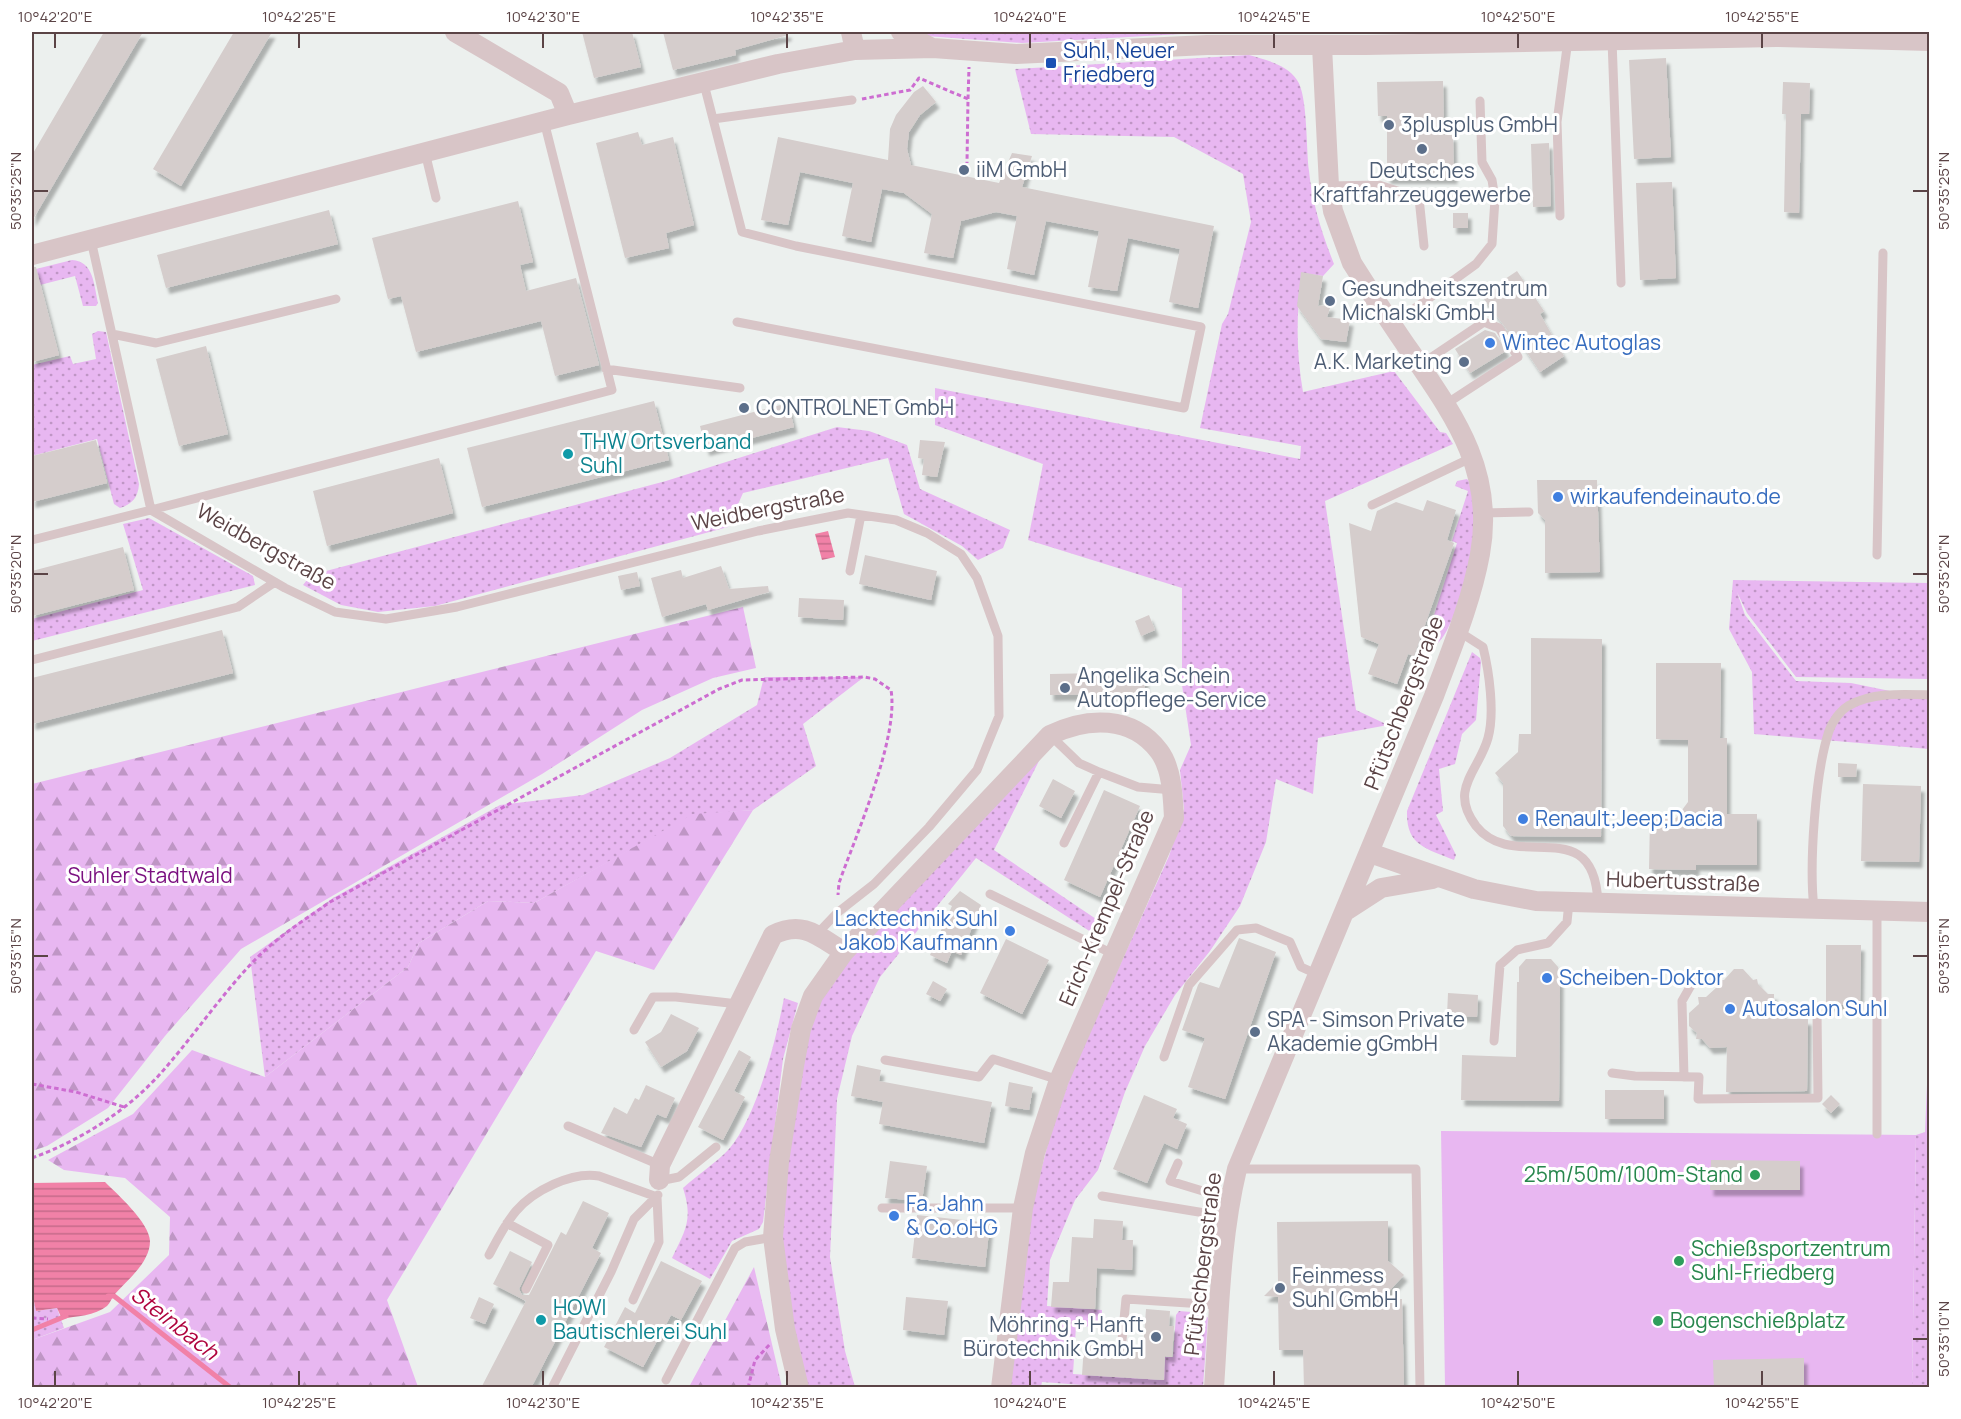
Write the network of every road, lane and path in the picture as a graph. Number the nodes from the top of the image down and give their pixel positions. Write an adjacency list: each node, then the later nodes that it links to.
1 (455, 32): 14 (street)
2 (901, 32): 8 (street)
3 (1568, 40): 4 (street); 7 (street); 21 (lane)
4 (1612, 40): 6 (street); 26 (lane)
5 (853, 41): 8 (street); 10 (street)
6 (1929, 41)
7 (1322, 46): 9 (street); 19 (street, Pfütschbergstraße)
8 (933, 48): 9 (street)
9 (970, 51): 11 (path)
10 (704, 84): 14 (street); 15 (lane)
11 (968, 99): 12 (path); 18 (path)
12 (852, 100): 15 (lane)
13 (1480, 101): 29 (lane)
14 (567, 115): 16 (street)
15 (713, 120): 28 (lane)
16 (544, 121): 17 (street); 32 (lane, Weidbergstraße)
17 (425, 152): 20 (lane); 22 (street)
18 (967, 163)
19 (1329, 186): 23 (lane); 29 (street, Pfütschbergstraße)
20 (436, 198)
21 (1560, 216)
22 (91, 240): 25 (street); 30 (lane)
23 (1424, 246)
24 (1882, 254): 42 (lane)
25 (32, 255)
26 (1621, 283)
27 (336, 299): 30 (lane)
28 (737, 322)
29 (1392, 325): 31 (street, Pfütschbergstraße)
30 (112, 334): 37 (lane)
31 (1420, 365): 34 (street, Pfütschbergstraße); 34 (lane)
32 (606, 369): 33 (lane); 37 (lane, Weidbergstraße)
33 (740, 388)
34 (1446, 404): 35 (street, Pfütschbergstraße)
35 (1473, 457): 36 (lane); 39 (street, Pfütschbergstraße)
36 (1372, 505)
37 (151, 510): 41 (lane); 44 (lane, Weidbergstraße)
38 (1529, 512): 39 (lane)
39 (1483, 513): 45 (street, Pfütschbergstraße)
40 (861, 515): 43 (lane); 44 (lane, Weidbergstraße); 61 (lane, Weidbergstraße)
41 (32, 540)
42 (1877, 555)
43 (850, 571)
44 (275, 582): 46 (lane)
45 (1458, 631): 52 (street, Pfütschbergstraße); 56 (lane)
46 (32, 660)
47 (1929, 695): 57 (lane)
48 (1050, 735): 49 (lane); 50 (street, Erich-Krempel-Straße); 63 (street, Erich-Krempel-Straße)
49 (1099, 772): 50 (lane); 51 (lane)
50 (1173, 790): 64 (street, Erich-Krempel-Straße)
51 (1064, 843)
52 (1370, 853): 53 (street, Hubertusstraße); 58 (street, Pfütschbergstraße)
53 (1439, 878): 55 (street, Hubertusstraße); 58 (street, Hubertusstraße)
54 (990, 894): 64 (lane)
55 (1569, 902): 56 (street, Hubertusstraße); 70 (lane)
56 (1598, 903): 57 (street, Hubertusstraße)
57 (1814, 909): 59 (street, Hubertusstraße)
58 (1347, 910): 65 (street, Pfütschbergstraße)
59 (1877, 911): 60 (street, Hubertusstraße); 79 (lane)
60 (1929, 912)
61 (837, 913): 62 (lane, Weidbergstraße); 77 (path)
62 (816, 935): 63 (street); 67 (street)
63 (844, 952): 91 (street, Erich-Krempel-Straße)
64 (1113, 954): 75 (street, Erich-Krempel-Straße)
65 (1319, 975): 71 (lane); 83 (street, Pfütschbergstraße)
66 (1694, 980): 74 (lane)
67 (738, 1004): 69 (lane); 84 (street)
68 (1817, 1012): 74 (lane)
69 (634, 1030)
70 (1494, 1041)
71 (1164, 1057)
72 (885, 1060): 75 (lane)
73 (1612, 1073): 74 (lane)
74 (1684, 1077)
75 (1059, 1080): 88 (street, Erich-Krempel-Straße)
76 (32, 1084): 77 (path)
77 (124, 1107): 81 (path)
78 (568, 1126): 84 (lane)
79 (1876, 1134)
80 (716, 1147): 84 (lane)
81 (32, 1158)
82 (1178, 1163): 85 (lane)
83 (1237, 1169): 85 (street, Pfütschbergstraße); 106 (lane)
84 (659, 1181): 90 (lane); 94 (lane); 101 (lane)
85 (1232, 1193): 89 (street, Pfütschbergstraße)
86 (1102, 1196): 89 (lane)
87 (882, 1208): 88 (lane)
88 (1023, 1208): 104 (street, Erich-Krempel-Straße)
89 (1229, 1217): 95 (street, Pfütschbergstraße)
90 (507, 1223): 92 (lane); 93 (lane)
91 (773, 1237): 98 (street, Erich-Krempel-Straße); 100 (lane)
92 (489, 1255)
93 (526, 1289)
94 (633, 1300)
95 (1219, 1305): 99 (lane); 105 (street, Pfütschbergstraße)
96 (32, 1318): 97 (path)
97 (48, 1319)
98 (785, 1329): 102 (path); 103 (street, Erich-Krempel-Straße)
99 (1122, 1340)
100 (666, 1380)
101 (552, 1388)
102 (748, 1388)
103 (800, 1388)
104 (1001, 1388)
105 (1214, 1388)
106 (1420, 1388)

